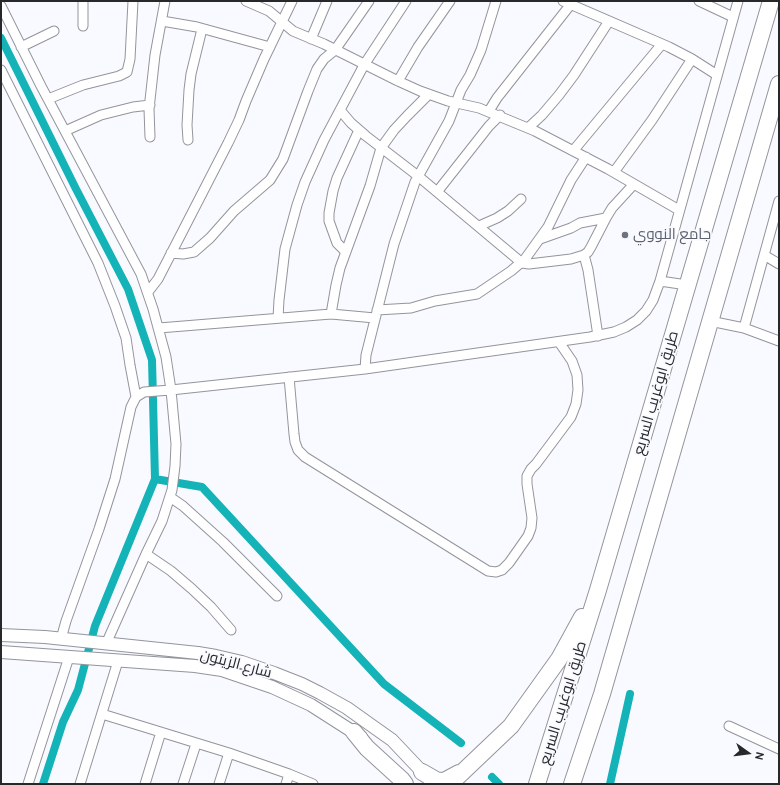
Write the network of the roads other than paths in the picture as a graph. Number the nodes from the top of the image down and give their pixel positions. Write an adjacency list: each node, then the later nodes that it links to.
1 (83, 1): 20 (street)
2 (133, 1): 35 (street)
3 (165, 1): 17 (street)
4 (246, 1): 19 (street)
5 (292, 1): 19 (street)
6 (327, 1): 23 (street)
7 (369, 1): 27 (street)
8 (406, 1): 29 (street)
9 (450, 1): 32 (street)
10 (496, 1): 36 (street)
11 (699, 1): 16 (street)
12 (738, 1): 16 (street)
13 (771, 1): 67 (highway, طريق ابوغريب السريع)
14 (567, 3): 18 (street); 39 (street)
15 (1, 6): 25 (street)
16 (733, 17): 31 (street)
17 (162, 21): 21 (street); 37 (street)
18 (609, 21): 24 (street); 41 (street)
19 (282, 22): 23 (street); 26 (street)
20 (83, 26)
21 (202, 29): 26 (street); 45 (street)
22 (54, 32): 25 (street)
23 (310, 39): 27 (street)
24 (662, 44): 28 (street); 47 (street)
25 (21, 47): 35 (street)
26 (270, 47): 61 (street)
27 (335, 50): 29 (street); 61 (street)
28 (692, 59): 31 (street); 49 (street)
29 (364, 65): 32 (street); 38 (street)
30 (1, 70): 81 (street)
31 (717, 75): 55 (street)
32 (398, 81): 34 (street)
33 (779, 84): 72 (highway)
34 (429, 94): 36 (street); 46 (street)
35 (48, 99): 43 (street)
36 (456, 102): 39 (street); 50 (street)
37 (150, 105): 43 (street); 44 (street)
38 (340, 110): 42 (street); 71 (street)
39 (489, 111): 40 (street)
40 (500, 116): 41 (street); 52 (street)
41 (528, 128): 47 (street)
42 (359, 130): 46 (street); 60 (street)
43 (65, 131): 68 (street)
44 (150, 136)
45 (188, 140)
46 (381, 148): 50 (street); 60 (street)
47 (573, 151): 48 (street)
48 (586, 157): 49 (street); 59 (street)
49 (614, 172): 51 (street)
50 (418, 176): 52 (street); 70 (street)
51 (634, 184): 55 (street); 56 (street)
52 (437, 192): 57 (street)
53 (521, 199): 57 (street)
54 (779, 202): 58 (street)
55 (680, 210): 66 (street)
56 (606, 218): 59 (street); 62 (street)
57 (479, 226): 64 (street)
58 (776, 226): 63 (street)
59 (540, 238): 64 (street)
60 (346, 252): 69 (street)
61 (171, 253): 68 (street)
62 (584, 255): 64 (street); 75 (street)
63 (764, 255): 65 (street); 74 (street)
64 (522, 262): 70 (street)
65 (779, 264)
66 (660, 281): 67 (street); 75 (street)
67 (687, 285): 84 (highway, طريق ابوغريب السريع)
68 (148, 292): 73 (street)
69 (332, 314): 70 (street); 71 (street)
70 (376, 314): 78 (street)
71 (278, 318): 73 (street)
72 (710, 321): 74 (street); 95 (highway)
73 (159, 328): 80 (street)
74 (744, 328): 76 (street)
75 (598, 336): 77 (street)
76 (779, 341)
77 (558, 342): 78 (street); 79 (street)
78 (365, 369): 79 (street)
79 (289, 377): 80 (street)
80 (171, 390): 81 (street); 82 (street)
81 (136, 397): 89 (street)
82 (170, 497): 83 (street); 85 (street)
83 (146, 554): 86 (street); 90 (street)
84 (598, 590): 103 (highway); 116 (highway, طريق ابوغريب السريع)
85 (277, 596)
86 (231, 630)
87 (1, 634): 88 (main road, شارع الزيتون)
88 (45, 637): 89 (main road, شارع الزيتون); 92 (main road)
89 (61, 639): 90 (main road, شارع الزيتون)
90 (103, 643): 105 (main road, شارع الزيتون)
91 (1, 652): 92 (main road, شارع الزيتون)
92 (44, 655): 93 (main road, شارع الزيتون)
93 (69, 657): 94 (main road, شارع الزيتون); 106 (street)
94 (118, 661): 96 (street); 99 (main road, شارع الزيتون)
95 (602, 694): 117 (highway); 118 (highway)
96 (102, 714): 98 (street); 107 (street)
97 (729, 726): 101 (street)
98 (161, 732): 100 (street); 108 (street)
99 (354, 732): 105 (main road, شارع الزيتون); 113 (highway)
100 (196, 744): 102 (street); 109 (street)
101 (779, 749)
102 (229, 753): 104 (street); 110 (street)
103 (467, 768): 105 (highway); 115 (highway)
104 (289, 774): 111 (street); 112 (street)
105 (417, 778): 114 (main road, شارع الزيتون)
106 (28, 784)
107 (80, 784)
108 (145, 784)
109 (183, 784)
110 (219, 784)
111 (286, 784)
112 (314, 784)
113 (405, 784)
114 (435, 784)
115 (450, 784)
116 (538, 784)
117 (572, 784)
118 (582, 784)

